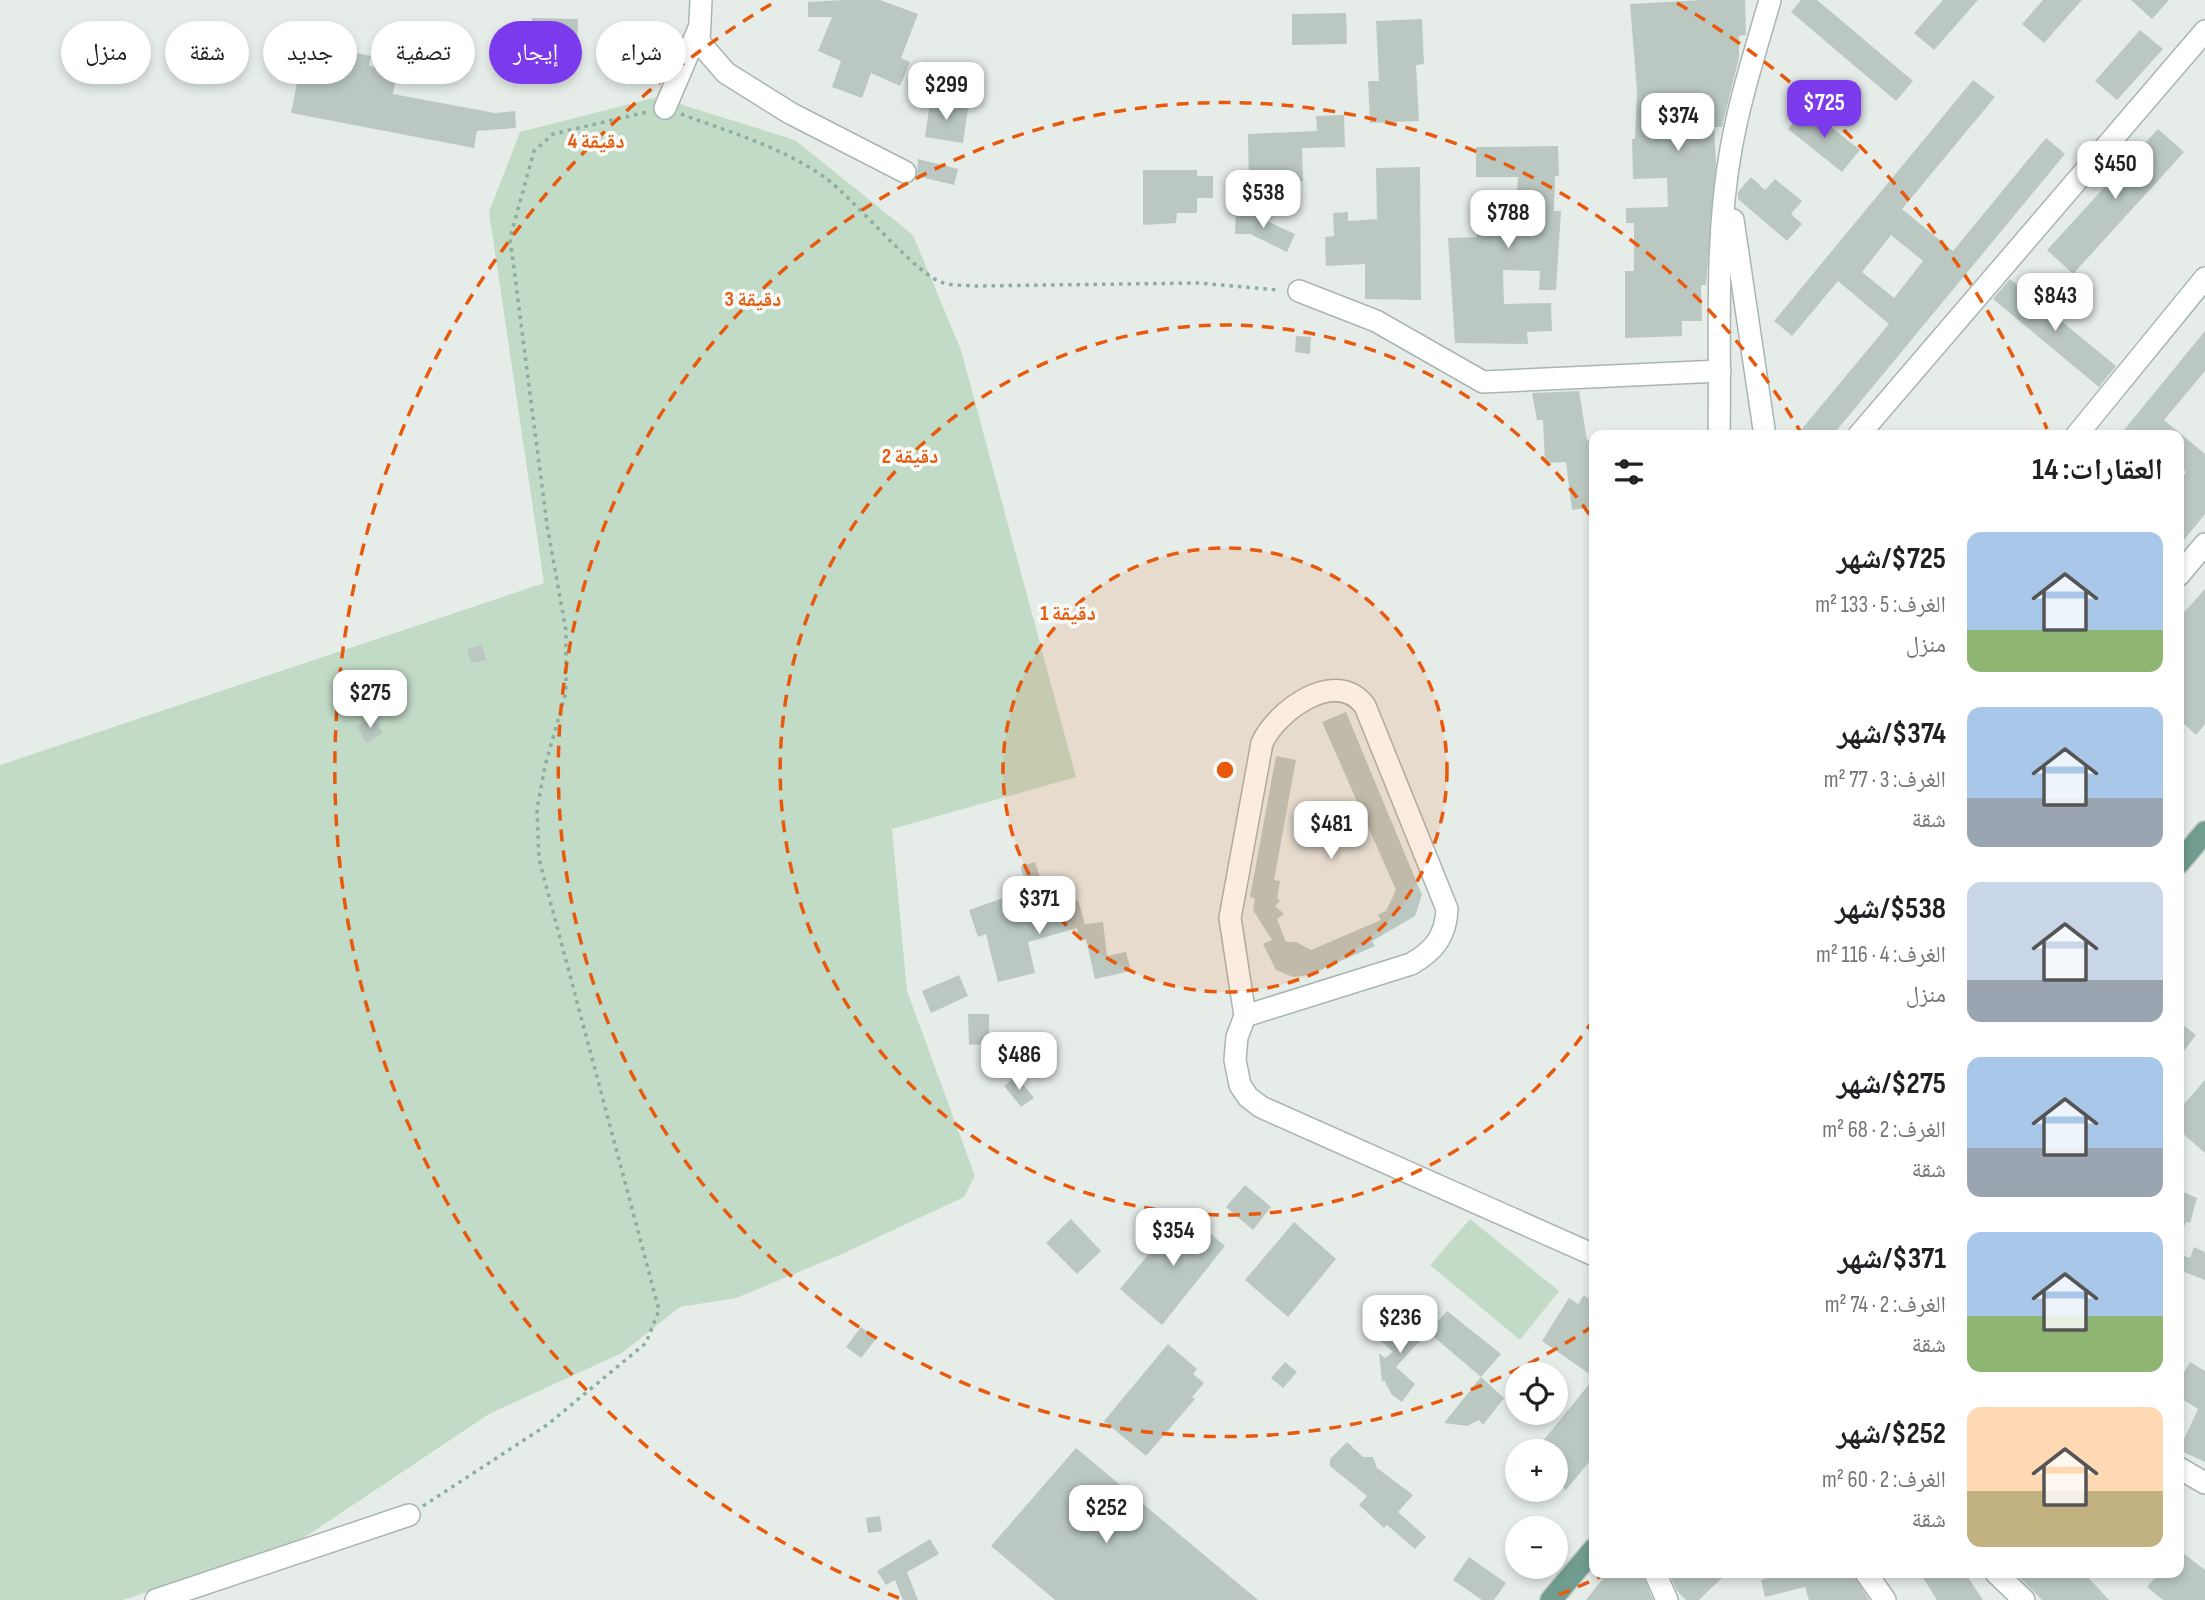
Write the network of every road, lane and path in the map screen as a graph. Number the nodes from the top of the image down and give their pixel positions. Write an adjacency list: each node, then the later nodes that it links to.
1 (701, 0): 3 (street)
2 (1770, 0): 7 (street)
3 (700, 26): 5 (street); 6 (street)
4 (2205, 31): 13 (street)
5 (665, 108): 9 (path); 23 (path)
6 (905, 172)
7 (1727, 183): 10 (street); 12 (street)
8 (2205, 278): 14 (street)
9 (1299, 291): 10 (street)
10 (1720, 371): 11 (street)
11 (1719, 430)
12 (1764, 430)
13 (1863, 430)
14 (2081, 430)
15 (2205, 544): 16 (street)
16 (2184, 569)
17 (2205, 832): 18 (main road)
18 (2184, 857)
19 (1245, 1016): 19 (street); 20 (street)
20 (1589, 1253)
21 (2184, 1471): 22 (street)
22 (2205, 1483)
23 (409, 1515): 28 (street)
24 (1589, 1555): 29 (main road)
25 (1657, 1578): 30 (street)
26 (1870, 1578): 31 (street)
27 (2001, 1578): 32 (street)
28 (156, 1600)
29 (1551, 1600)
30 (1667, 1600)
31 (1885, 1600)
32 (2024, 1600)

